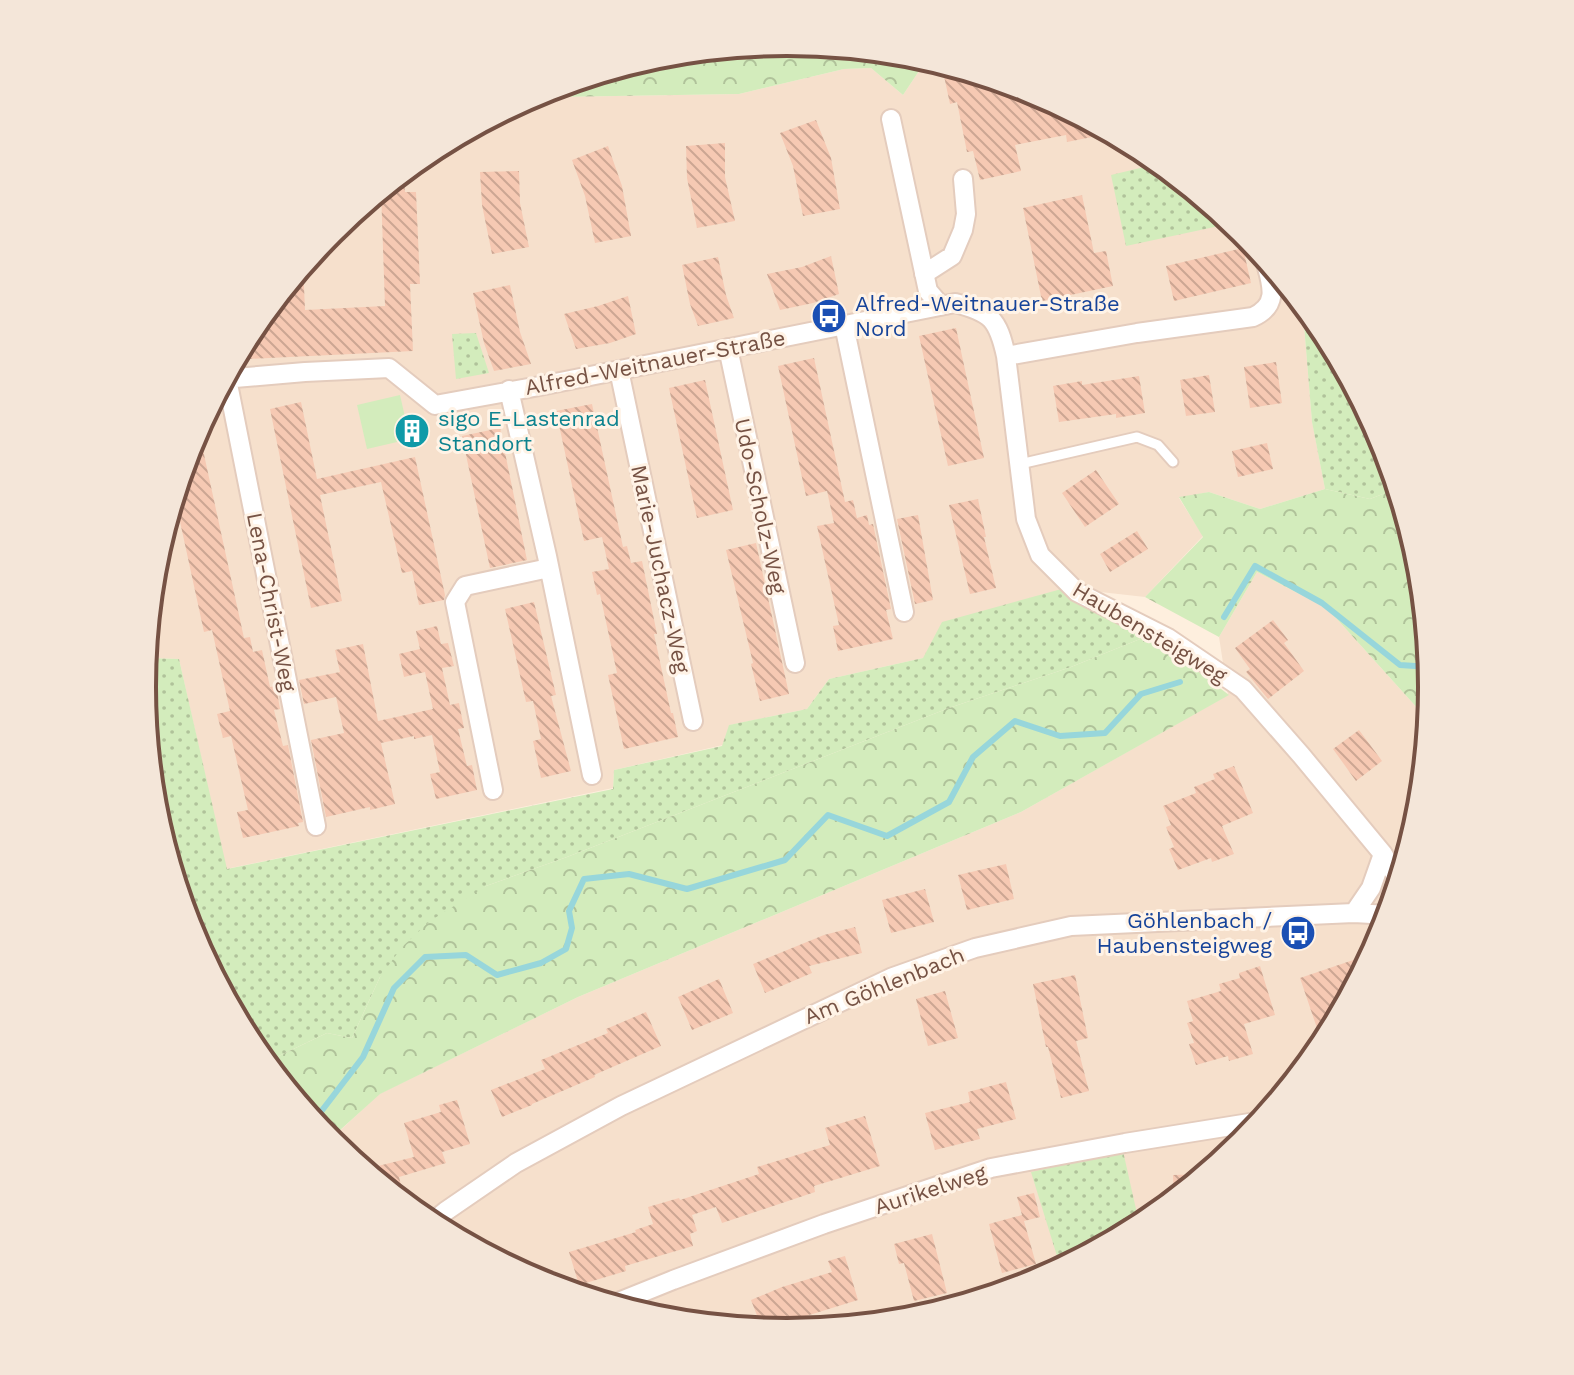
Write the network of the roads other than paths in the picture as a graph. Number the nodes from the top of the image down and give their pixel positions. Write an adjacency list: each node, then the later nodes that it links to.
1 (891, 119): 3 (street)
2 (963, 179): 3 (street)
3 (924, 274): 5 (street)
4 (1270, 281): 8 (street)
5 (948, 305): 6 (street, Alfred-Weitnauer-Straße); 8 (street, Haubensteigweg)
6 (844, 325): 7 (street, Alfred-Weitnauer-Straße); 16 (street)
7 (728, 348): 9 (street, Alfred-Weitnauer-Straße); 17 (street, Udo-Scholz-Weg)
8 (1006, 356): 14 (street, Haubensteigweg)
9 (619, 370): 11 (street, Alfred-Weitnauer-Straße); 18 (street, Marie-Juchacz-Weg)
10 (237, 378): 11 (street, Alfred-Weitnauer-Straße)
11 (509, 390): 15 (street)
12 (228, 394): 21 (street, Lena-Christ-Weg)
13 (1173, 462): 14 (lane)
14 (1020, 464): 22 (street, Haubensteigweg)
15 (549, 568): 19 (street); 20 (street)
16 (904, 612)
17 (795, 663)
18 (693, 721)
19 (592, 775)
20 (493, 790)
21 (316, 826)
22 (1383, 854): 23 (street, Haubensteigweg); 24 (street)
23 (1392, 869)
24 (1354, 913): 25 (street, Am Göhlenbach); 27 (street, Am Göhlenbach)
25 (1376, 914)
26 (1243, 1124): 28 (street, Aurikelweg)
27 (441, 1216)
28 (628, 1298)

